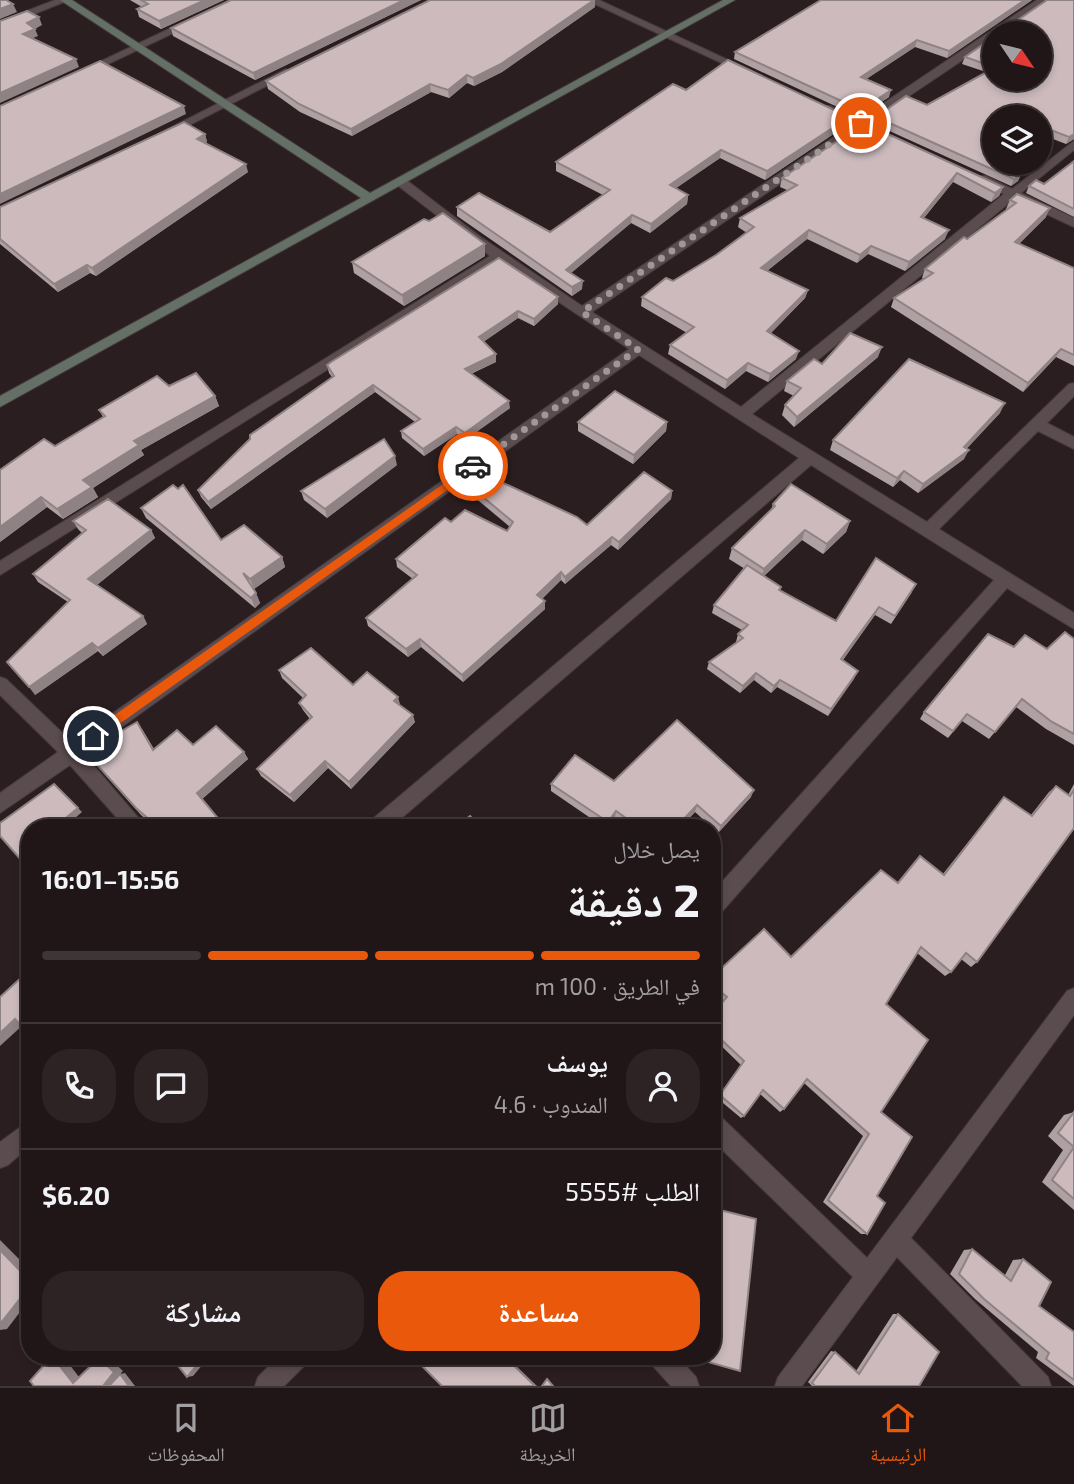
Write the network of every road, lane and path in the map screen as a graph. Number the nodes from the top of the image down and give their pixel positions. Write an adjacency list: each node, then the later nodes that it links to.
1 (65, 0): 7 (street); 10 (main road)
2 (238, 0): 10 (street)
3 (591, 0): 8 (street)
4 (730, 0): 8 (main road)
5 (1044, 0): 6 (street)
6 (1012, 21)
7 (0, 25)
8 (666, 35): 13 (street); 21 (main road)
9 (982, 41): 16 (street)
10 (135, 46): 12 (street); 15 (main road)
11 (297, 66): 15 (street)
12 (69, 79)
13 (764, 79)
14 (812, 101): 16 (street)
15 (222, 103): 17 (street); 23 (main road)
16 (861, 123): 18 (street); 26 (street)
17 (153, 140)
18 (898, 141)
19 (1074, 144): 22 (street)
20 (974, 176): 22 (street)
21 (401, 182): 23 (main road); 25 (street)
22 (1011, 193): 24 (street); 30 (street)
23 (370, 199): 29 (main road)
24 (1074, 223)
25 (498, 257): 26 (street); 35 (street)
26 (582, 312): 27 (street)
27 (638, 349): 30 (street); 39 (street)
28 (1074, 388): 31 (street)
29 (0, 402)
30 (741, 415): 33 (street)
31 (1037, 424): 32 (street); 34 (street)
32 (1074, 444)
33 (810, 457): 34 (street); 42 (street)
34 (928, 530): 36 (street)
35 (0, 569)
36 (1006, 578): 37 (street); 43 (street)
37 (1074, 622)
38 (0, 684): 39 (street)
39 (70, 752): 40 (street); 41 (street)
40 (0, 804)
41 (130, 819)
42 (387, 819)
43 (721, 898)
44 (1074, 998): 48 (street)
45 (721, 1133): 49 (street)
46 (21, 1139): 47 (street)
47 (0, 1157)
48 (894, 1238): 49 (street); 55 (street)
49 (867, 1275): 54 (street)
50 (287, 1365): 52 (street)
51 (669, 1365): 53 (street)
52 (267, 1386)
53 (687, 1386)
54 (787, 1386)
55 (1039, 1386)

